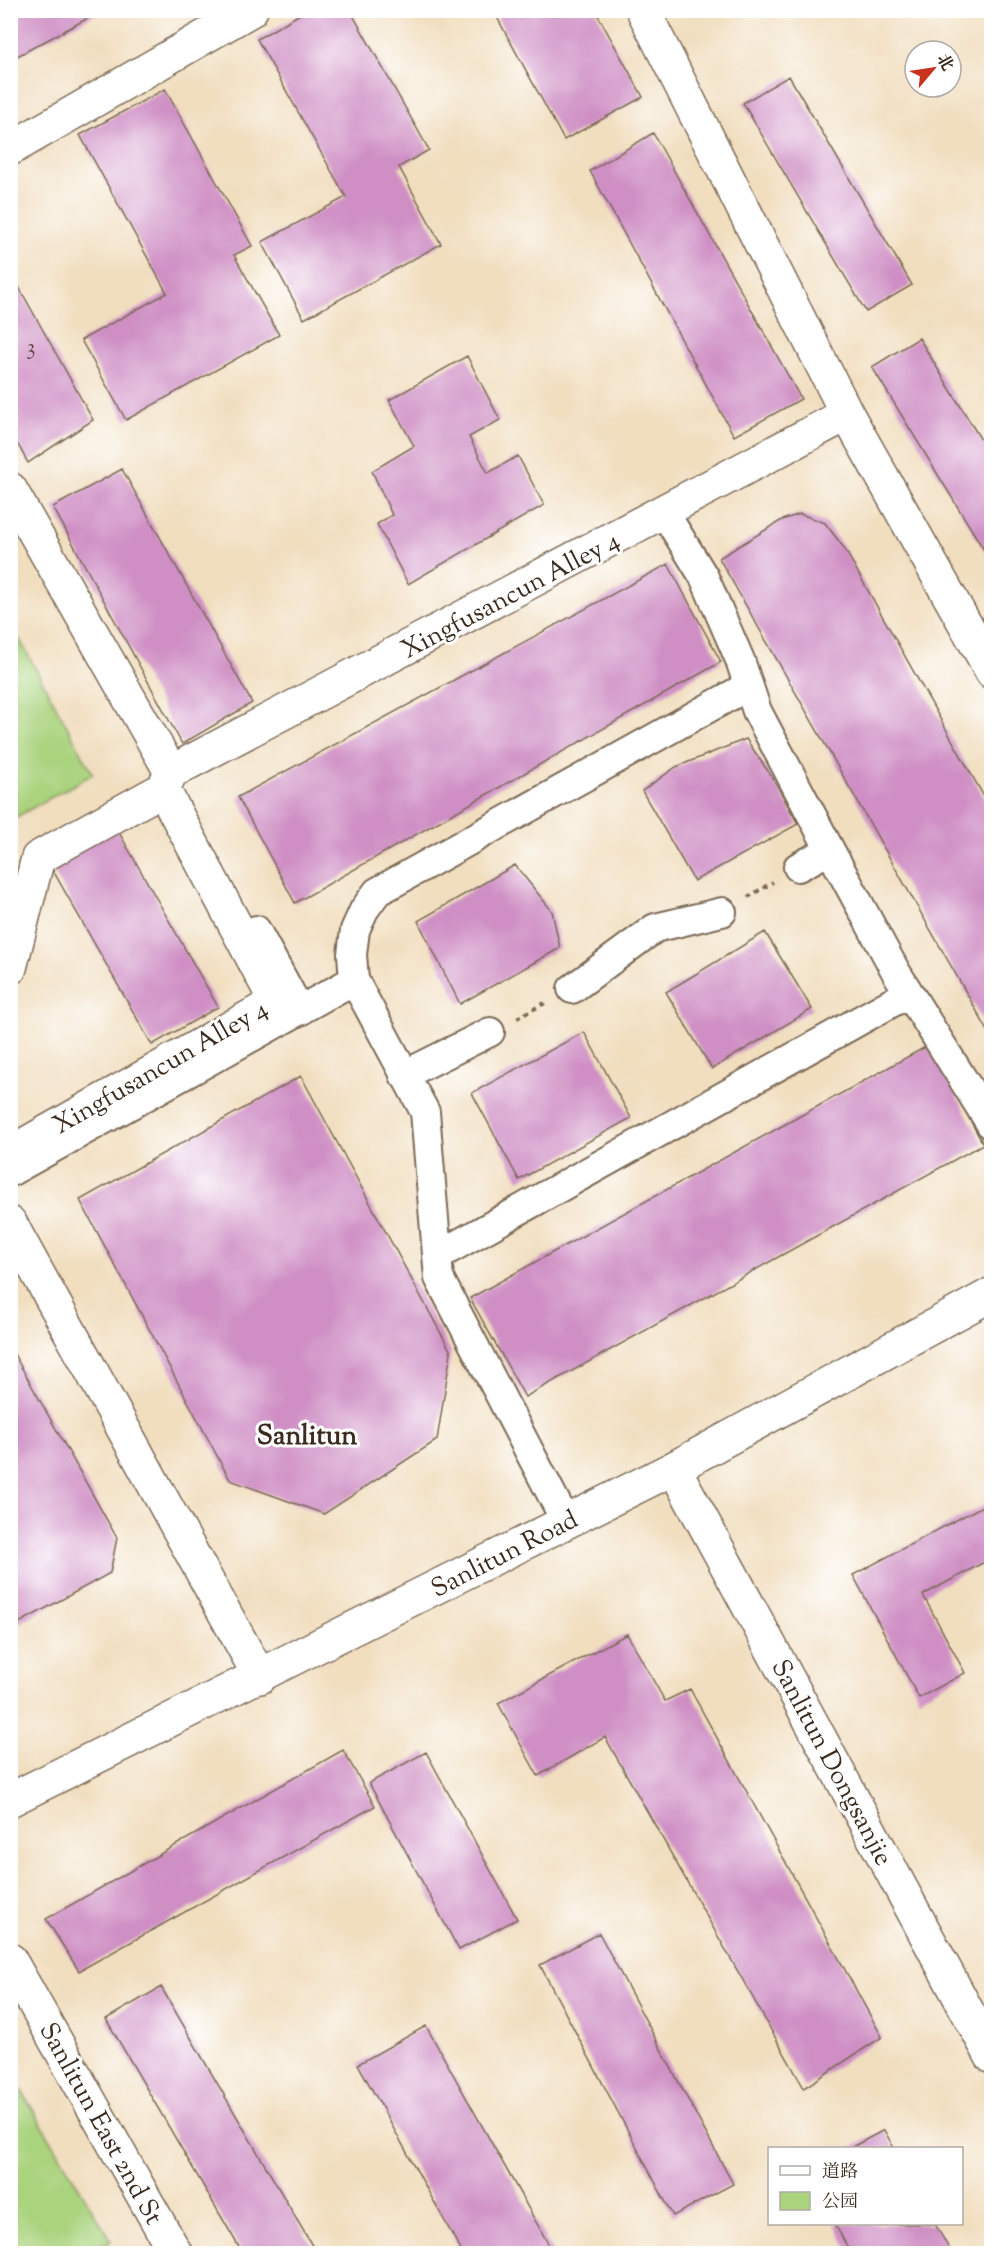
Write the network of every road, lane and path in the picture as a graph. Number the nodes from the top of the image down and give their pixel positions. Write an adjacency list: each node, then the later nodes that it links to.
1 (251, 10): 3 (street)
2 (644, 10): 4 (street)
3 (10, 149)
4 (847, 414): 6 (street, Xingfusancun Alley 4); 7 (street)
5 (10, 489): 9 (street, Xingfusancun Alley 4)
6 (664, 512): 8 (street); 9 (street, Xingfusancun Alley 4)
7 (992, 672)
8 (748, 686): 10 (street); 14 (street)
9 (167, 781): 13 (street); 17 (street); 21 (street, Xingfusancun Alley 4)
10 (830, 850): 11 (street); 16 (street)
11 (798, 867): 12 (path)
12 (722, 912): 15 (street)
13 (10, 968)
14 (354, 980): 17 (street); 19 (street)
15 (572, 989): 18 (path)
16 (909, 993): 20 (street); 24 (street)
17 (300, 1011): 22 (street)
18 (490, 1032): 19 (street)
19 (404, 1076): 24 (street)
20 (992, 1126)
21 (10, 1153)
22 (10, 1172)
23 (10, 1223): 28 (street)
24 (437, 1256): 27 (street)
25 (992, 1294): 26 (street, Sanlitun Road)
26 (674, 1467): 27 (street, Sanlitun Road); 31 (street, Sanlitun Dongsanjie)
27 (566, 1522): 28 (street, Sanlitun Road)
28 (260, 1677): 29 (street, Sanlitun Road)
29 (10, 1800)
30 (10, 1960): 32 (street, Sanlitun East 2nd St)
31 (992, 2057)
32 (176, 2253)

